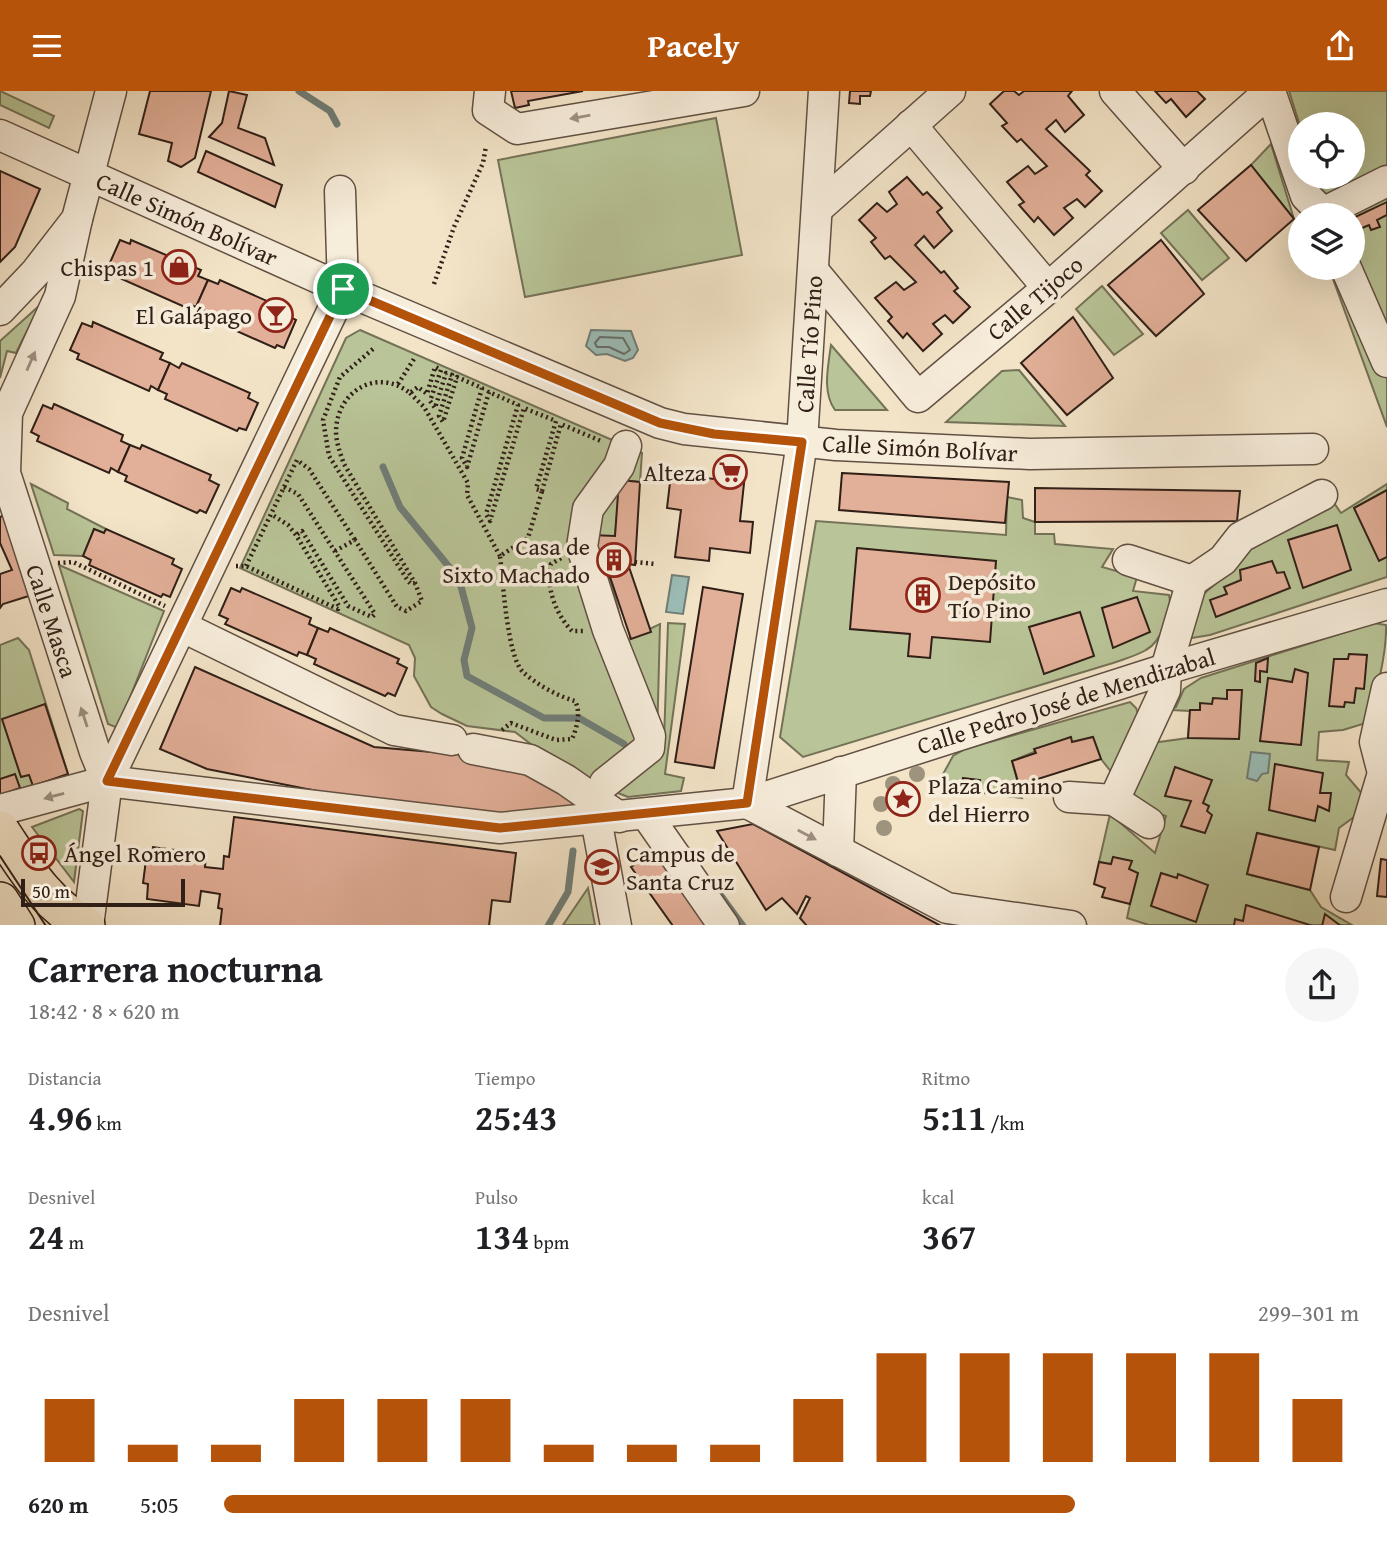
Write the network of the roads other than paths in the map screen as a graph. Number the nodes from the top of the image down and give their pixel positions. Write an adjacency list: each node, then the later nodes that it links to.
1 (111, 91): 11 (street, Calle Masca)
2 (744, 91): 7 (street, one-way to 7)
3 (824, 91): 16 (street, Calle Tío Pino)
4 (950, 91): 8 (street)
5 (1115, 91): 10 (street)
6 (1270, 91): 10 (street, Calle Tijoco); 14 (street)
7 (489, 100)
8 (911, 125): 16 (street); 20 (street)
9 (0, 135): 11 (street, Calle Simón Bolívar)
10 (1184, 169): 20 (street, Calle Tijoco)
11 (88, 174): 17 (street, Calle Masca); 21 (street, Calle Simón Bolívar)
12 (1387, 181): 15 (street)
13 (340, 191): 21 (street)
14 (1313, 203)
15 (1341, 203)
16 (817, 209): 18 (street, Calle Tío Pino)
17 (77, 219): 22 (street); 35 (street, Calle Masca, one-way to 17)
18 (815, 274): 20 (street, Calle Tijoco); 24 (street, Calle Tío Pino)
19 (1351, 280): 23 (street)
20 (1048, 288)
21 (343, 289): 24 (street, Calle Simón Bolívar); 31 (street)
22 (0, 310)
23 (1387, 362)
24 (802, 442): 26 (street, Calle Simón Bolívar); 39 (street, Calle Tío Pino)
25 (625, 448): 36 (street)
26 (1313, 449)
27 (1322, 495): 29 (street)
28 (1128, 560): 29 (street)
29 (1192, 582): 32 (street)
30 (1387, 604): 32 (street, Calle Pedro José de Mendizabal)
31 (185, 622): 35 (street); 41 (street)
32 (1166, 669): 34 (street, Calle Pedro José de Mendizabal); 38 (street)
33 (1387, 688): 45 (street)
34 (841, 772): 39 (street, Calle Pedro José de Mendizabal); 44 (street)
35 (107, 781): 40 (street, one-way to 40); 41 (street, Calle Pedro José de Mendizabal); 49 (street)
36 (605, 783)
37 (1069, 797): 38 (street)
38 (1114, 800): 42 (street)
39 (747, 803): 41 (street, Calle Pedro José de Mendizabal); 44 (street, one-way to 44)
40 (0, 810)
41 (620, 817): 50 (street); 51 (street)
42 (1149, 823)
43 (0, 830): 48 (main road)
44 (838, 851): 52 (street)
45 (1346, 897)
46 (0, 901): 47 (main road)
47 (15, 925)
48 (85, 925)
49 (87, 925)
50 (616, 925)
51 (723, 925)
52 (1064, 925)

